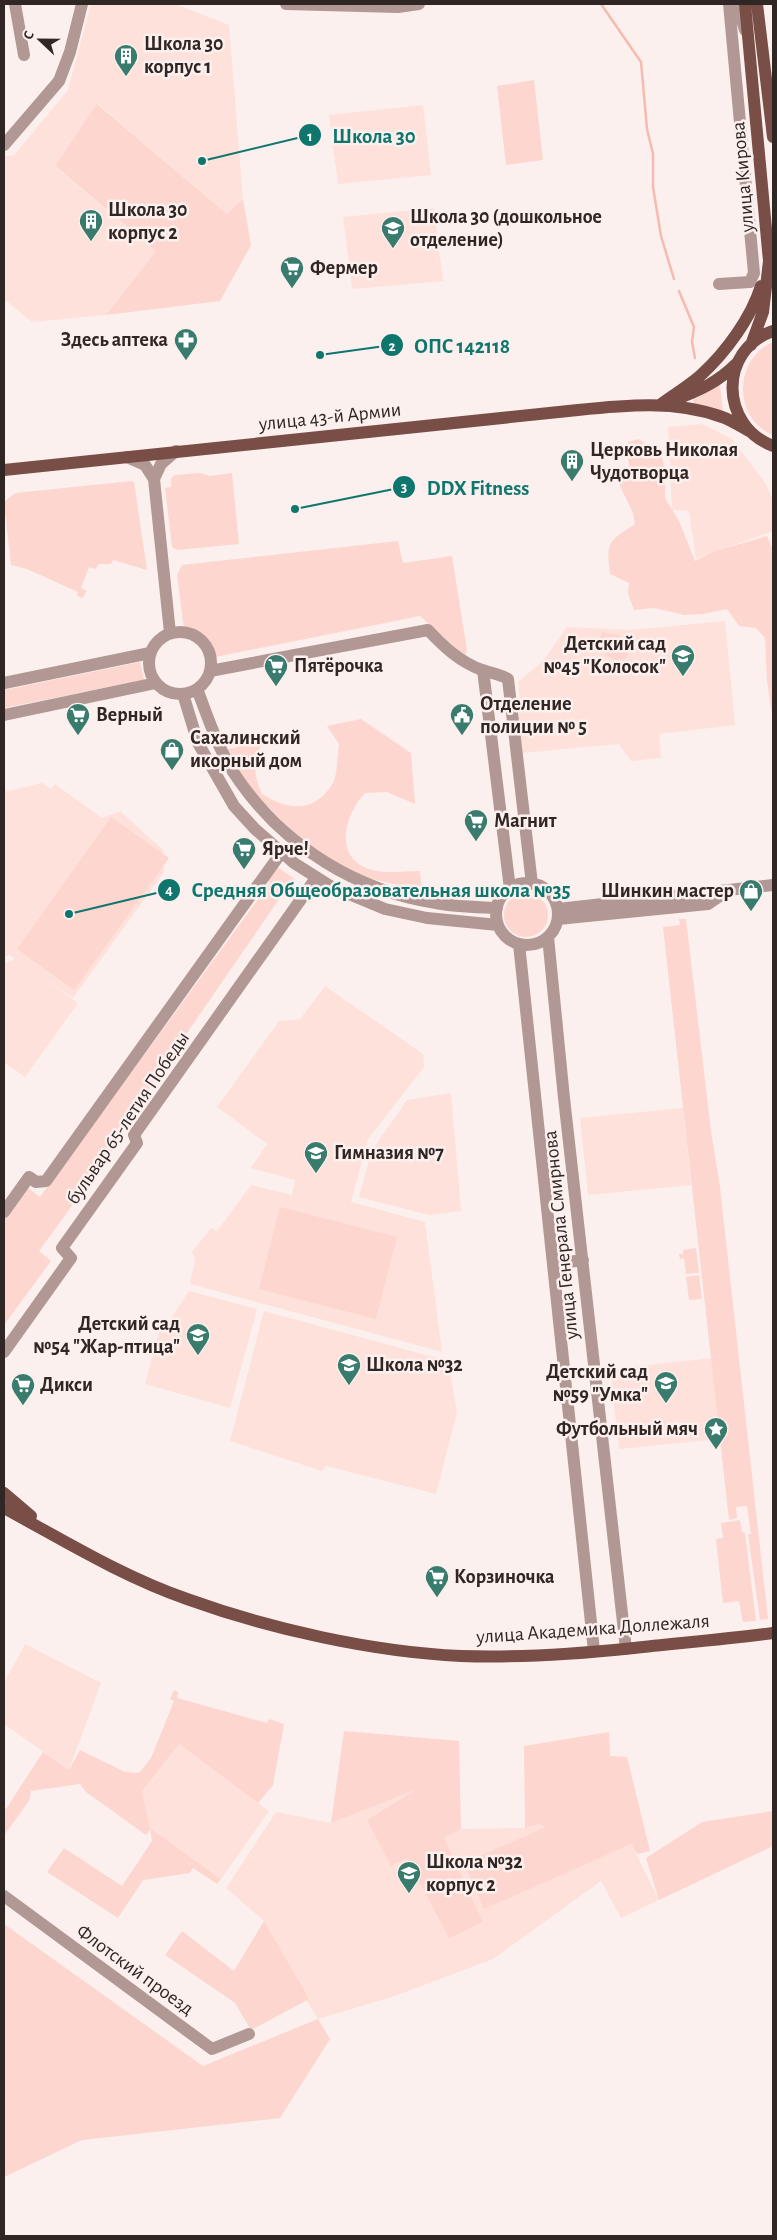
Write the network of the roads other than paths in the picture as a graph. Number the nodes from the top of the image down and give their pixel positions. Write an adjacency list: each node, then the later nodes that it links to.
1 (15, 4): 10 (street)
2 (82, 4): 12 (street)
3 (286, 4): 4 (street)
4 (419, 4)
5 (729, 4): 14 (street)
6 (737, 4): 9 (street)
7 (745, 4): 9 (main road, улица Кирова)
8 (757, 4): 11 (main road, улица Кирова)
9 (749, 41): 13 (main road, улица Кирова)
10 (24, 55)
11 (773, 138)
12 (4, 146)
13 (764, 196): 16 (main road, улица Кирова); 18 (main road)
14 (719, 284)
15 (773, 331): 16 (main road)
16 (751, 345): 17 (main road, улица 43-й Армии)
17 (738, 362): 18 (main road, улица 43-й Армии); 19 (main road)
18 (660, 404): 19 (main road, улица 43-й Армии); 21 (main road, улица 43-й Армии)
19 (749, 431): 20 (main road, улица 43-й Армии)
20 (771, 447)
21 (176, 452): 22 (main road, улица 43-й Армии); 24 (street)
22 (127, 457): 23 (main road, улица 43-й Армии); 24 (street)
23 (4, 470)
24 (154, 479): 25 (street)
25 (170, 633): 26 (street); 28 (street)
26 (150, 654): 29 (street); 30 (street)
27 (483, 670): 28 (street); 39 (street); 41 (street)
28 (210, 671): 31 (street)
29 (4, 683)
30 (156, 683): 32 (street); 33 (street)
31 (197, 689): 32 (street); 34 (street)
32 (184, 694): 35 (street)
33 (4, 715)
34 (267, 815): 35 (street); 38 (street)
35 (255, 829): 36 (street)
36 (281, 853): 37 (street); 48 (street, бульвар 65-летия Победы)
37 (316, 878): 42 (street); 51 (street, бульвар 65-летия Победы)
38 (354, 879): 42 (street); 43 (street)
39 (532, 884): 41 (street); 44 (street)
40 (773, 886): 44 (street)
41 (510, 889): 43 (street)
42 (348, 894): 45 (street)
43 (497, 908): 45 (street)
44 (558, 914): 46 (street)
45 (498, 925): 47 (street)
46 (548, 937): 47 (street); 49 (street, улица Генерала Смирнова)
47 (519, 944): 50 (street, улица Генерала Смирнова)
48 (4, 1212)
49 (583, 1260): 50 (street); 56 (street, улица Генерала Смирнова)
50 (554, 1264): 57 (street, улица Генерала Смирнова)
51 (4, 1352)
52 (4, 1493): 54 (main road, улица Академика Доллежаля)
53 (4, 1508): 54 (main road, улица Академика Доллежаля)
54 (48, 1531): 57 (main road, улица Академика Доллежаля)
55 (773, 1633): 56 (main road, улица Академика Доллежаля)
56 (626, 1649): 57 (main road, улица Академика Доллежаля)
57 (594, 1651)
58 (4, 1896): 59 (street, Флотский проезд)
59 (249, 2034)

